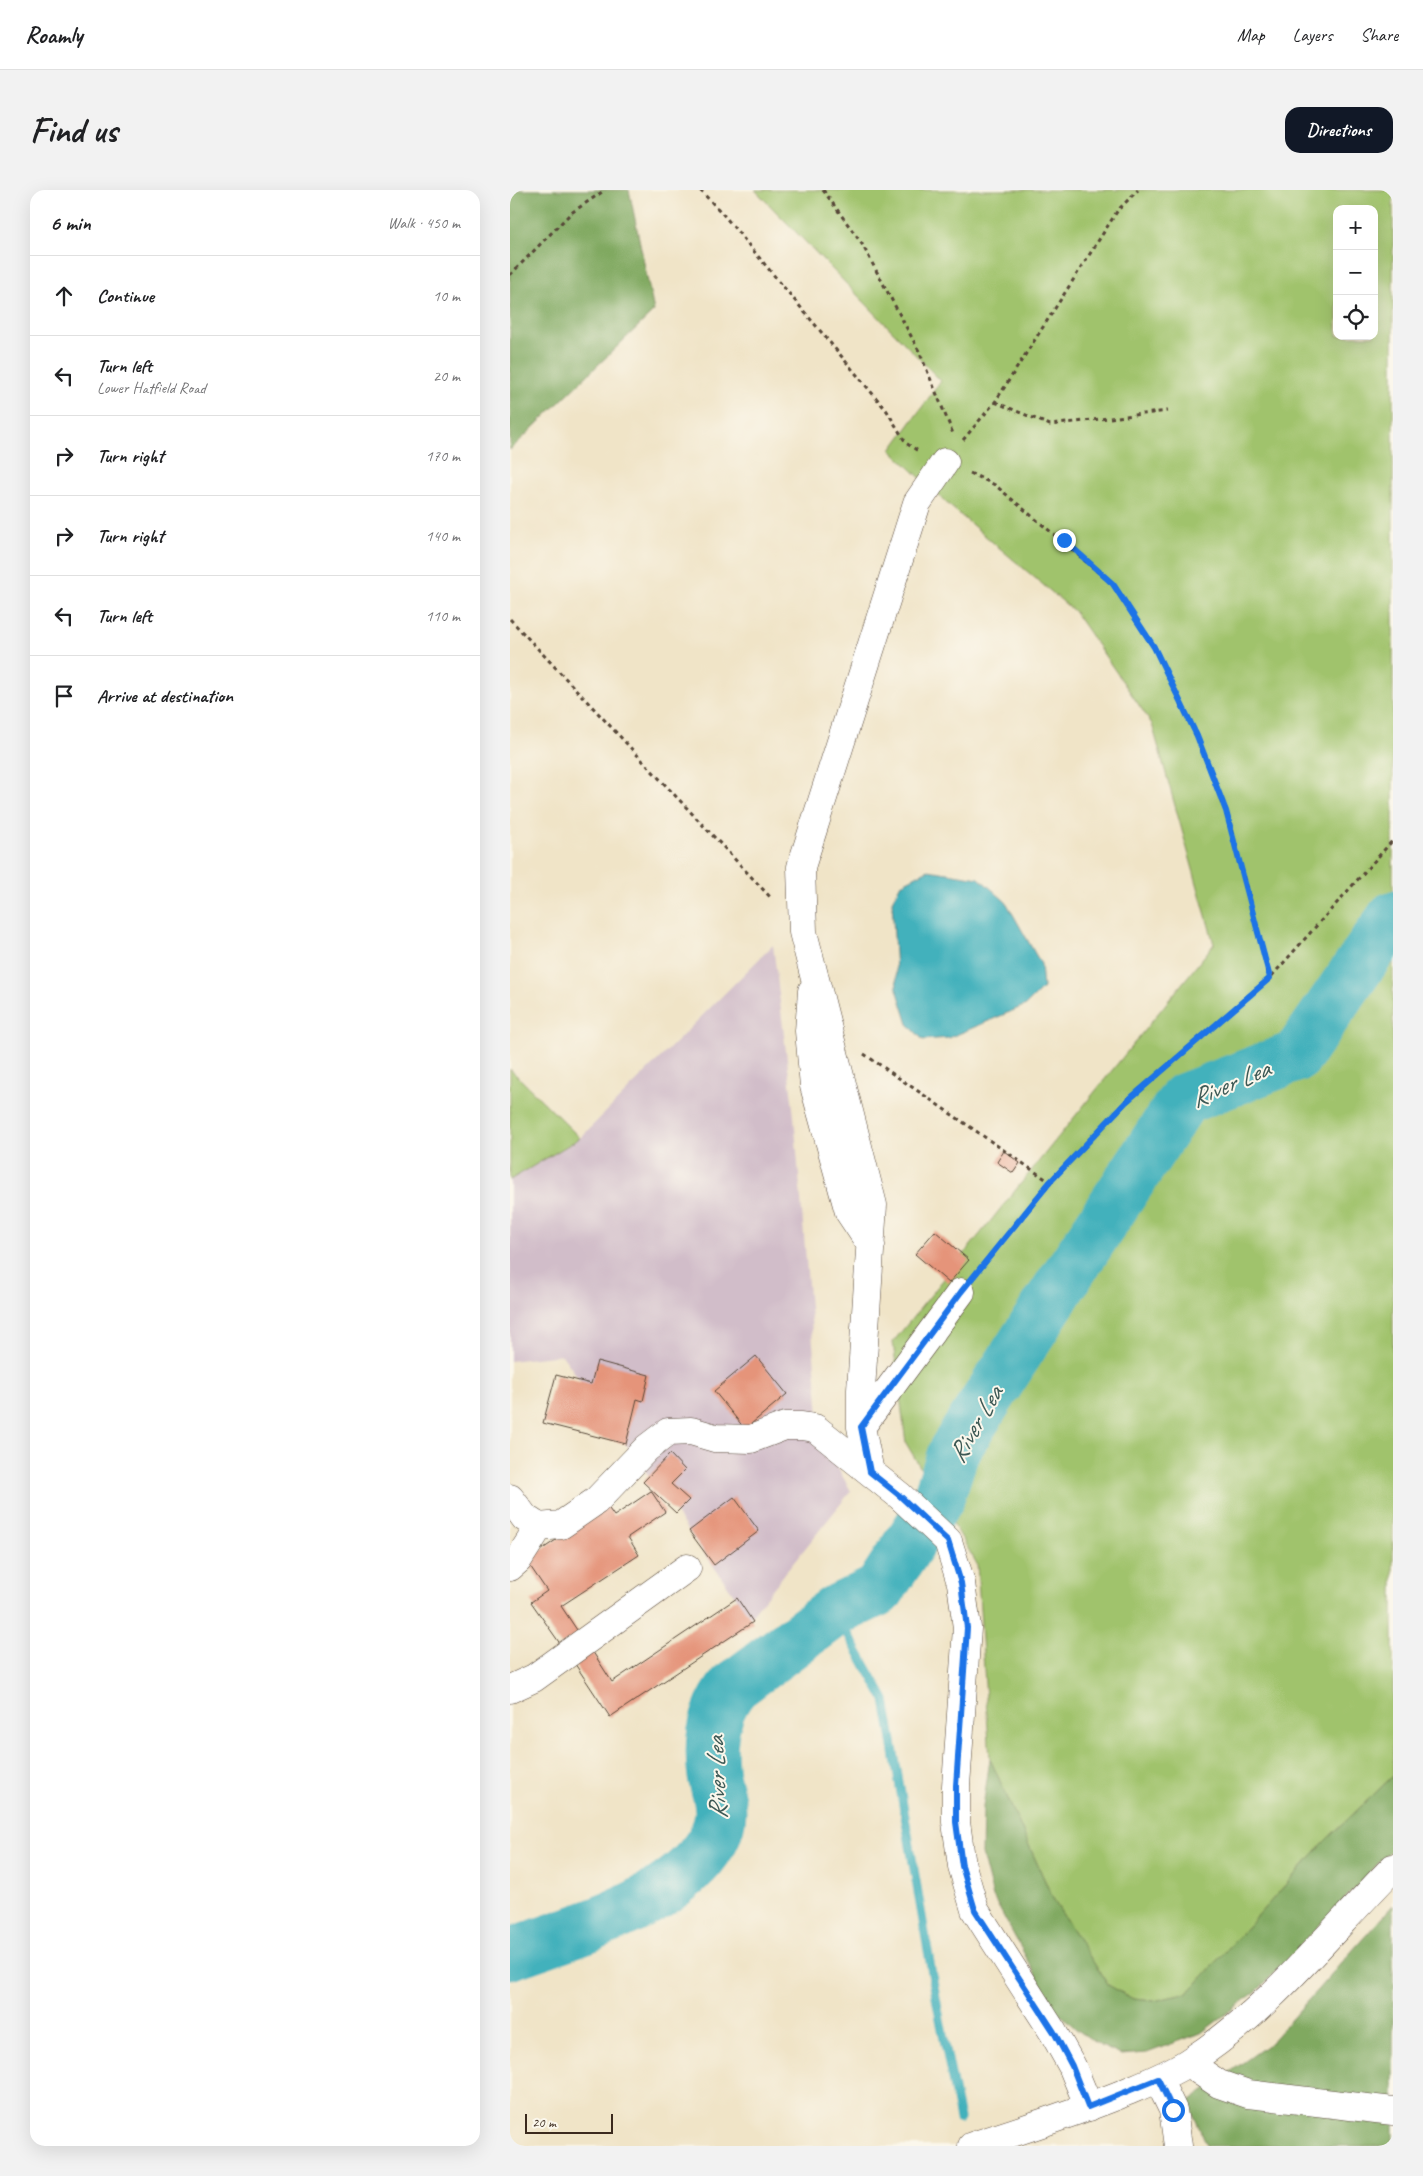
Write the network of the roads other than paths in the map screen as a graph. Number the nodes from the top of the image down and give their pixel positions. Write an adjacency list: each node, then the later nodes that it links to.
1 (952, 454): 2 (main road)
2 (814, 970): 3 (main road); 3 (main road)
3 (871, 1245): 5 (main road)
4 (961, 1292): 5 (main road)
5 (861, 1427): 6 (main road)
6 (870, 1472): 8 (main road); 15 (main road)
7 (510, 1498): 8 (main road)
8 (539, 1526): 9 (main road)
9 (510, 1567)
10 (687, 1568): 11 (main road)
11 (510, 1688)
12 (1393, 1868): 13 (main road)
13 (1188, 2063): 14 (main road); 16 (main road)
14 (1158, 2079): 15 (main road); 17 (main road)
15 (1088, 2107): 18 (main road)
16 (1393, 2111)
17 (1176, 2145)
18 (972, 2146)

